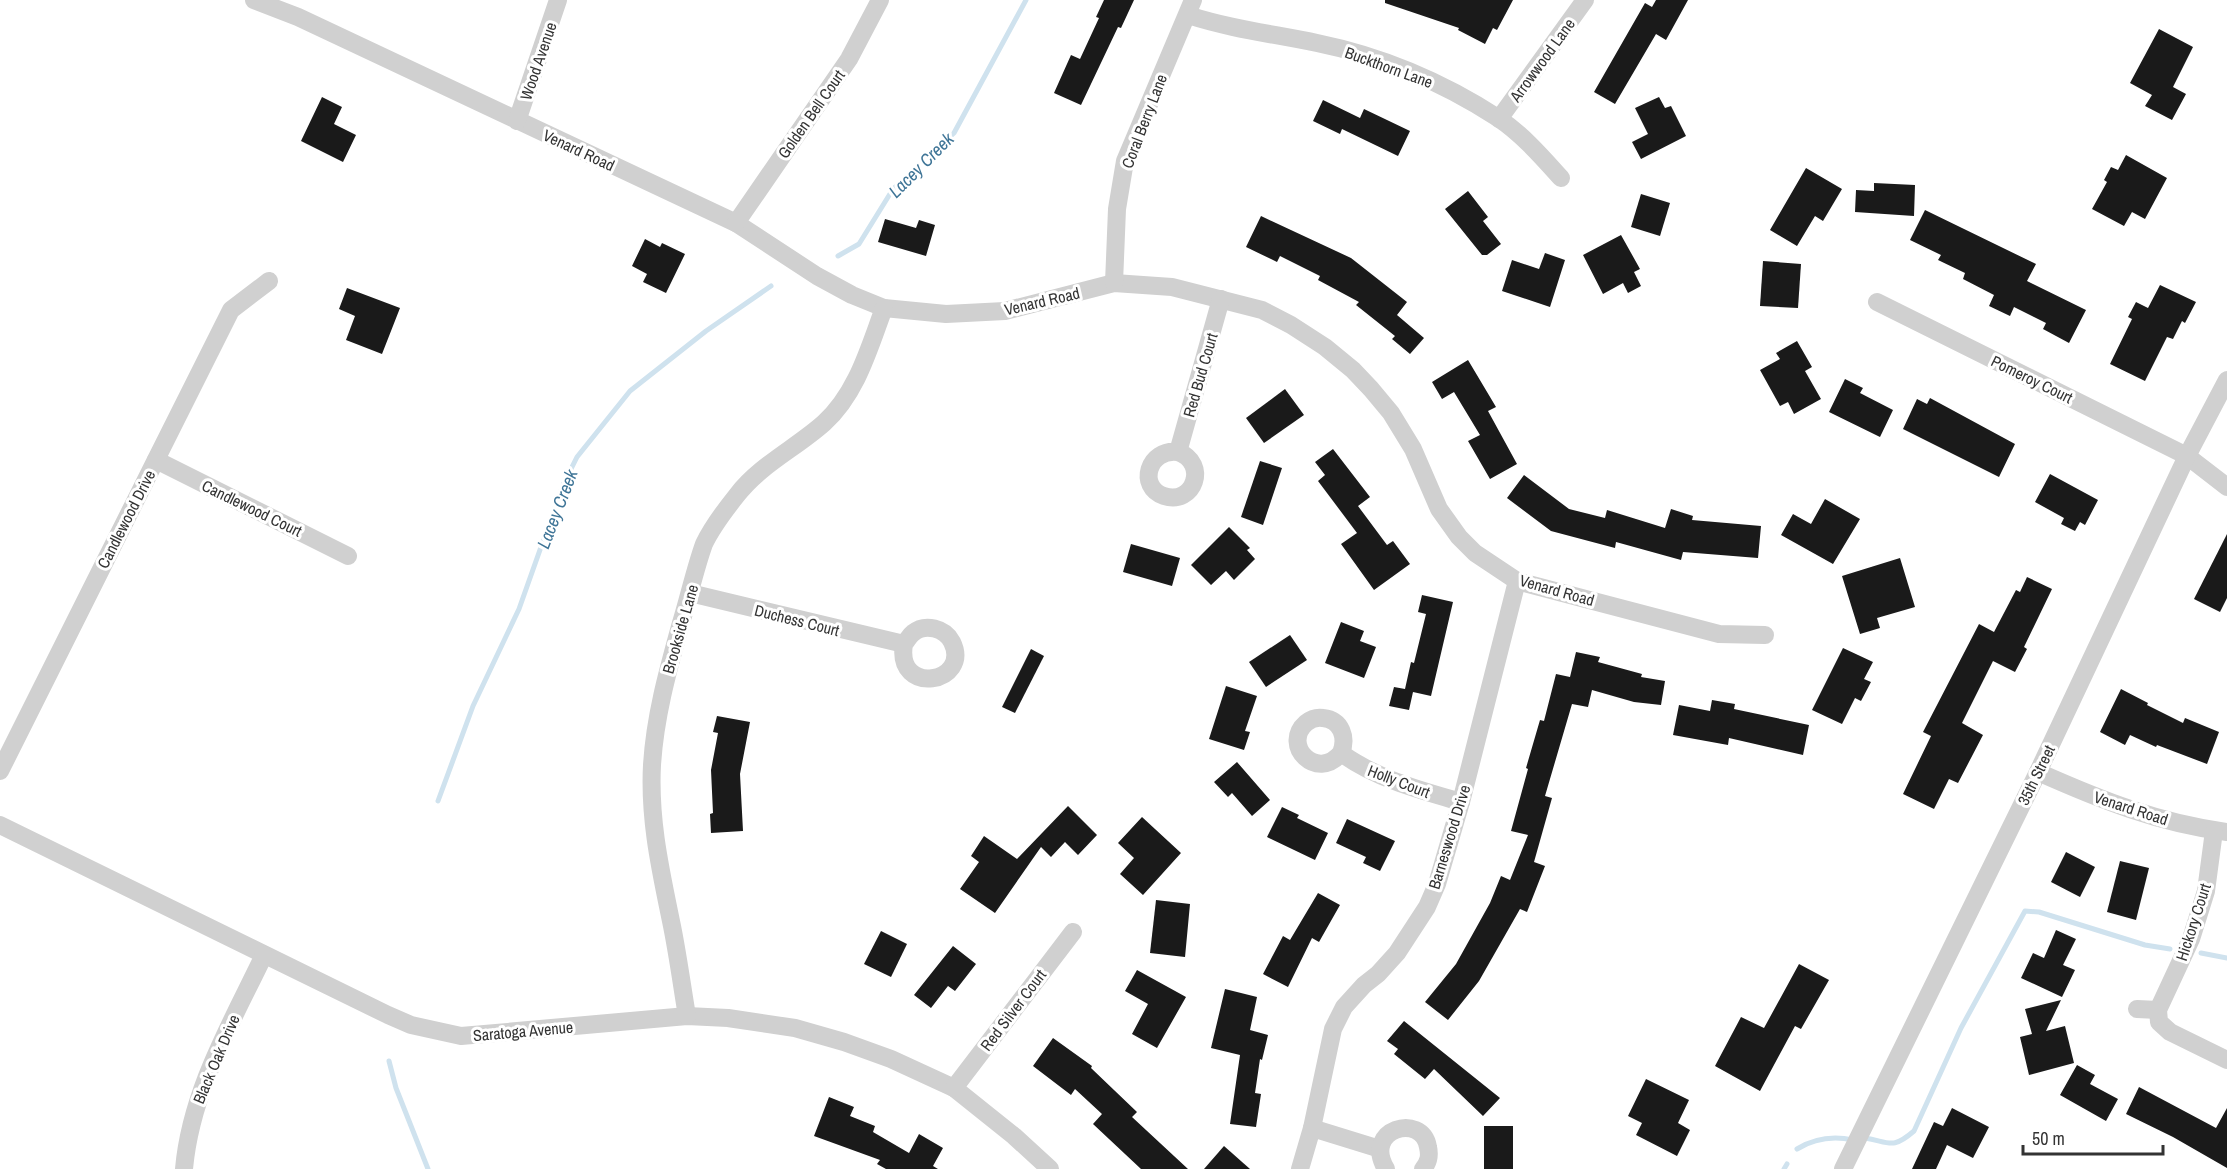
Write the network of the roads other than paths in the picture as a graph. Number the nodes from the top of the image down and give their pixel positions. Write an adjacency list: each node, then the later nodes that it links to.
1 (254, 0): 7 (street, Venard Road)
2 (558, 0): 7 (street, Wood Avenue)
3 (880, 0): 9 (street, Golden Bell Court)
4 (1585, 0): 6 (street, Arrowwood Lane)
5 (1191, 8): 6 (street, Buckthorn Lane); 11 (street, Coral Berry Lane)
6 (1499, 119): 8 (street, Buckthorn Lane)
7 (517, 121): 9 (street, Venard Road)
8 (1561, 178)
9 (736, 223): 14 (street, Venard Road)
10 (269, 281): 18 (street, Candlewood Drive)
11 (1114, 283): 12 (street, Venard Road); 14 (street, Venard Road)
12 (1221, 299): 16 (street, Red Bud Court); 21 (street, Venard Road)
13 (1877, 302): 17 (street, Pomeroy Court)
14 (884, 308): 22 (street, Brookside Lane)
15 (2227, 380): 17 (street, 35th Street)
16 (1178, 452)
17 (2187, 456): 19 (street, Pomeroy Court); 27 (street, 35th Street)
18 (156, 460): 20 (street, Candlewood Court); 26 (street, Candlewood Drive)
19 (2227, 487)
20 (348, 556)
21 (1517, 581): 23 (street, Venard Road); 28 (street, Barneswood Drive)
22 (690, 593): 24 (street, Duchess Court); 35 (street, Brookside Lane)
23 (1765, 635)
24 (904, 645)
25 (1341, 753): 28 (street, Holly Court)
26 (0, 771)
27 (2038, 772): 30 (street, Venard Road); 45 (street, 35th Street)
28 (1461, 802): 38 (street, Barneswood Drive)
29 (0, 825): 32 (street, Saratoga Avenue)
30 (2221, 831): 34 (street, Hickory Court)
31 (1073, 932): 37 (street, Red Silver Court)
32 (264, 955): 35 (street, Saratoga Avenue); 40 (street, Black Oak Drive)
33 (2137, 1009): 34 (street)
34 (2158, 1010): 36 (street)
35 (687, 1016): 37 (street, Saratoga Avenue)
36 (2227, 1060)
37 (954, 1088): 41 (street, Saratoga Avenue)
38 (1312, 1128): 39 (street); 42 (street, Barneswood Drive)
39 (1380, 1149): 43 (street); 44 (street)
40 (184, 1169)
41 (1050, 1169)
42 (1300, 1169)
43 (1386, 1169)
44 (1423, 1169)
45 (1843, 1169)

